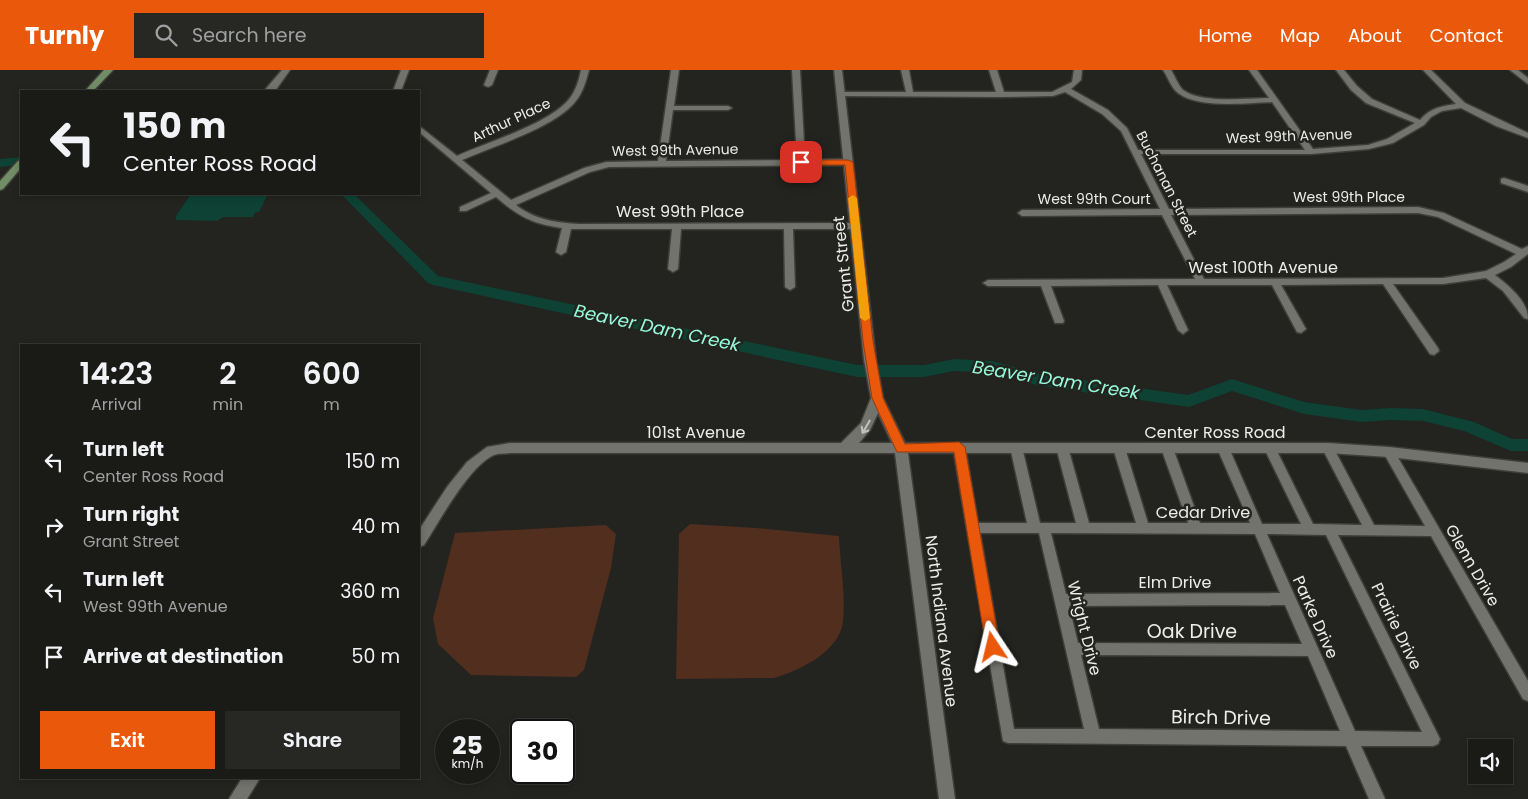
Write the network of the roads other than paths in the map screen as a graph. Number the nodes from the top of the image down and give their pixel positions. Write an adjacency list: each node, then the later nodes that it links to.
1 (109, 70): 19 (main road)
2 (286, 70): 20 (street)
3 (405, 70): 21 (street)
4 (494, 70): 18 (street)
5 (585, 70): 35 (street, Arthur Place)
6 (675, 70): 28 (street)
7 (796, 70): 36 (street)
8 (838, 70): 23 (street, Grant Street)
9 (905, 70): 24 (street)
10 (993, 70): 25 (street)
11 (1078, 70): 22 (street)
12 (1168, 70): 26 (street)
13 (1253, 70): 26 (street)
14 (1340, 70): 30 (street)
15 (1427, 70): 27 (street)
16 (1514, 70): 17 (street)
17 (1528, 82)
18 (488, 85)
19 (90, 90)
20 (270, 90)
21 (397, 90)
22 (1067, 90): 25 (street); 33 (street, Buchanan Street)
23 (840, 94): 24 (street); 37 (street, Grant Street)
24 (910, 94): 25 (street)
25 (1001, 95)
26 (1274, 100): 34 (street)
27 (1462, 105): 30 (street, West 99th Avenue); 32 (street)
28 (670, 108): 29 (street); 38 (street)
29 (728, 108)
30 (1421, 123): 34 (street, West 99th Avenue)
31 (420, 129): 35 (street, West 99th Place)
32 (1528, 136)
33 (1135, 152): 34 (street, West 99th Avenue); 46 (street, Buchanan Street)
34 (1311, 152)
35 (456, 159): 43 (street, West 99th Place)
36 (801, 162): 37 (street, West 99th Avenue); 38 (street, West 99th Avenue)
37 (848, 162): 51 (street, Grant Street)
38 (662, 163): 44 (street, West 99th Avenue)
39 (20, 164): 41 (main road)
40 (1504, 182): 42 (street)
41 (0, 186)
42 (1528, 188)
43 (498, 193): 44 (street, West 99th Place); 45 (street)
44 (510, 204): 48 (street, West 99th Place)
45 (463, 209)
46 (1166, 212): 47 (street, West 99th Court); 52 (street, West 99th Place); 57 (street, Buchanan Street)
47 (1022, 213)
48 (567, 226): 49 (street, West 99th Place); 53 (street)
49 (678, 226): 50 (street, West 99th Place); 54 (street)
50 (788, 226): 51 (street, West 99th Place); 62 (street)
51 (856, 226): 68 (street, Grant Street)
52 (1526, 251): 55 (street, West 100th Avenue)
53 (560, 252)
54 (673, 269)
55 (1488, 274): 59 (street, West 100th Avenue); 63 (street)
56 (1161, 282): 57 (street, West 100th Avenue); 61 (street, West 100th Avenue); 66 (street)
57 (1201, 282): 58 (street, West 100th Avenue)
58 (1275, 282): 59 (street, West 100th Avenue); 65 (street)
59 (1386, 282): 67 (street)
60 (988, 283): 61 (street, West 100th Avenue)
61 (1045, 283): 64 (street)
62 (790, 287)
63 (1528, 316)
64 (1059, 321)
65 (1301, 329)
66 (1183, 330)
67 (1434, 351)
68 (877, 398): 72 (street, one-way to 72); 73 (street, Grant Street)
69 (959, 447): 70 (street, Center Ross Road); 73 (street, Center Ross Road); 81 (street)
70 (1016, 447): 71 (street, Center Ross Road); 86 (street, Wright Drive)
71 (1062, 447): 74 (street, Center Ross Road); 82 (street)
72 (844, 448): 73 (street, 101st Avenue); 91 (street, 101st Avenue)
73 (901, 448): 102 (street, North Indiana Avenue)
74 (1119, 448): 75 (street, Center Ross Road); 83 (street)
75 (1166, 448): 76 (street, Center Ross Road); 84 (street)
76 (1224, 448): 77 (street, Center Ross Road); 85 (street, Parke Drive)
77 (1270, 448): 78 (street, Center Ross Road); 87 (street)
78 (1328, 448): 79 (street, Center Ross Road); 89 (street)
79 (1389, 452): 80 (street, Center Ross Road); 90 (street, Glenn Drive)
80 (1528, 468)
81 (973, 528): 86 (street, Cedar Drive); 97 (street, Birch Drive)
82 (1084, 528): 83 (street, Cedar Drive); 86 (street, Cedar Drive)
83 (1144, 528): 84 (street, Cedar Drive)
84 (1196, 528): 85 (street, Cedar Drive)
85 (1258, 528): 87 (street, Cedar Drive); 92 (street, Parke Drive)
86 (1039, 529): 93 (street, Wright Drive)
87 (1309, 529): 88 (street, Cedar Drive)
88 (1329, 529): 89 (street, Cedar Drive); 99 (street, Prairie Drive)
89 (1370, 530): 90 (street, Cedar Drive)
90 (1433, 531): 96 (street, Glenn Drive)
91 (420, 540)
92 (1290, 599): 93 (street, Elm Drive); 95 (street, Parke Drive)
93 (1060, 600): 94 (street, Wright Drive)
94 (1072, 649): 95 (street, Oak Drive); 97 (street, Wright Drive)
95 (1312, 650): 98 (street, Parke Drive)
96 (1528, 694)
97 (1093, 736): 98 (street, Birch Drive)
98 (1351, 739): 99 (street, Birch Drive); 103 (street, Parke Drive)
99 (1433, 739)
100 (251, 779): 101 (street)
101 (237, 799)
102 (947, 799)
103 (1377, 799)

